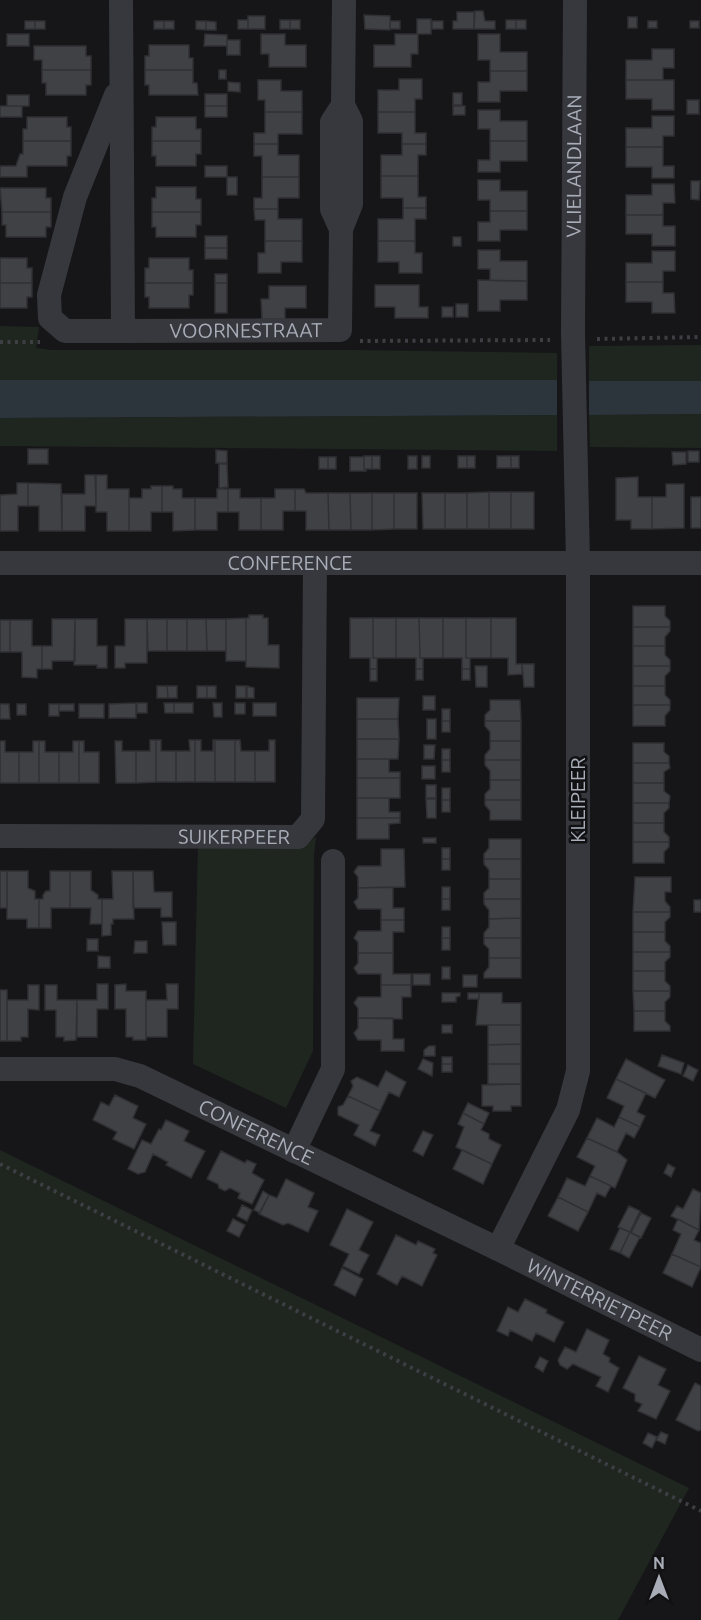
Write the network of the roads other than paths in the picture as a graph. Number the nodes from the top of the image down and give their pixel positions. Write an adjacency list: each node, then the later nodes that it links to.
1 (121, 0): 4 (street, VOORNESTRAAT)
2 (344, 0): 5 (street, VOORNESTRAAT)
3 (575, 0): 6 (street, VLIELANDLAAN)
4 (121, 84): 5 (street, VOORNESTRAAT); 5 (street, VOORNESTRAAT)
5 (123, 330)
6 (573, 336): 9 (street, KLEIPEER)
7 (0, 563): 8 (street, CONFERENCE)
8 (315, 563): 9 (street, CONFERENCE); 11 (street, SUIKERPEER)
9 (578, 563): 10 (street, CONFERENCE); 15 (street, KLEIPEER)
10 (701, 563)
11 (0, 836)
12 (333, 861): 14 (street)
13 (0, 1069): 14 (street, CONFERENCE)
14 (294, 1151): 15 (street, CONFERENCE)
15 (498, 1249): 16 (street, WINTERRIETPEER)
16 (701, 1350)

